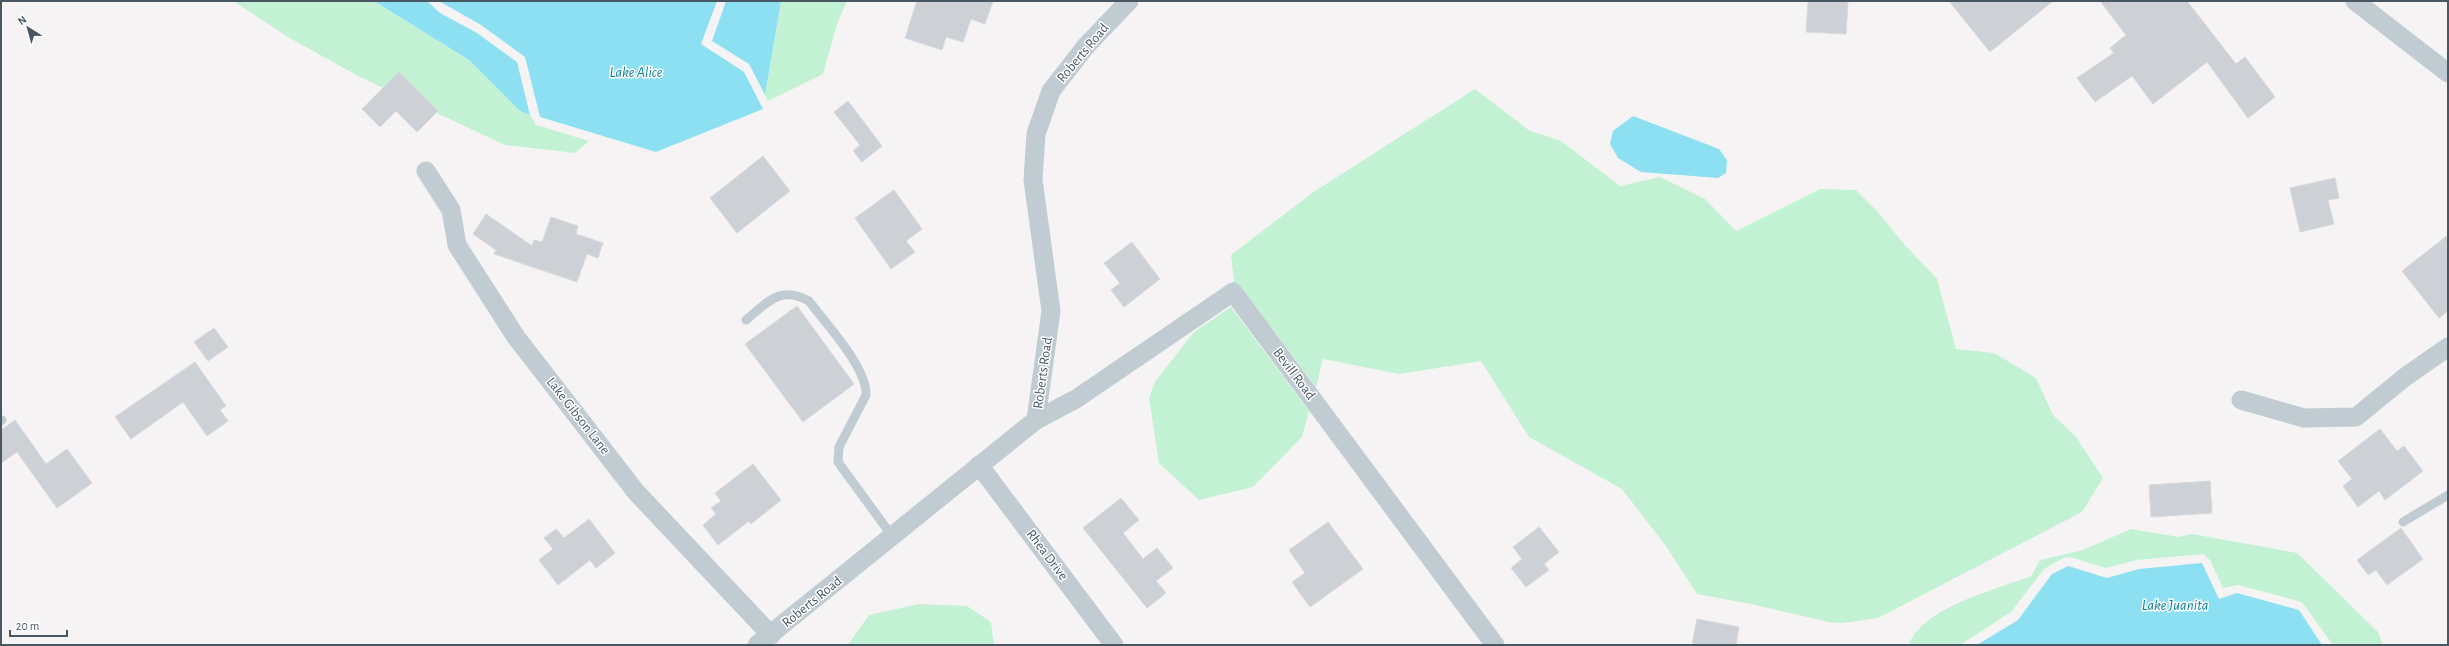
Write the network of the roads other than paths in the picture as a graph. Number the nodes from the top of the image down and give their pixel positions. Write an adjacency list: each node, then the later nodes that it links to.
1 (1129, 1): 8 (street, Roberts Road)
2 (2354, 1): 3 (street)
3 (2448, 74)
4 (426, 171): 13 (street, Lake Gibson Lane)
5 (746, 320): 12 (lane)
6 (2448, 347): 7 (street)
7 (2241, 400)
8 (1036, 420): 9 (street, Roberts Road); 15 (street, Bevill Road)
9 (979, 465): 12 (street, Roberts Road); 14 (street, Rhea Drive)
10 (2448, 496): 11 (lane)
11 (2403, 522)
12 (892, 536): 13 (street, Roberts Road)
13 (764, 640)
14 (1114, 645)
15 (1496, 645)

